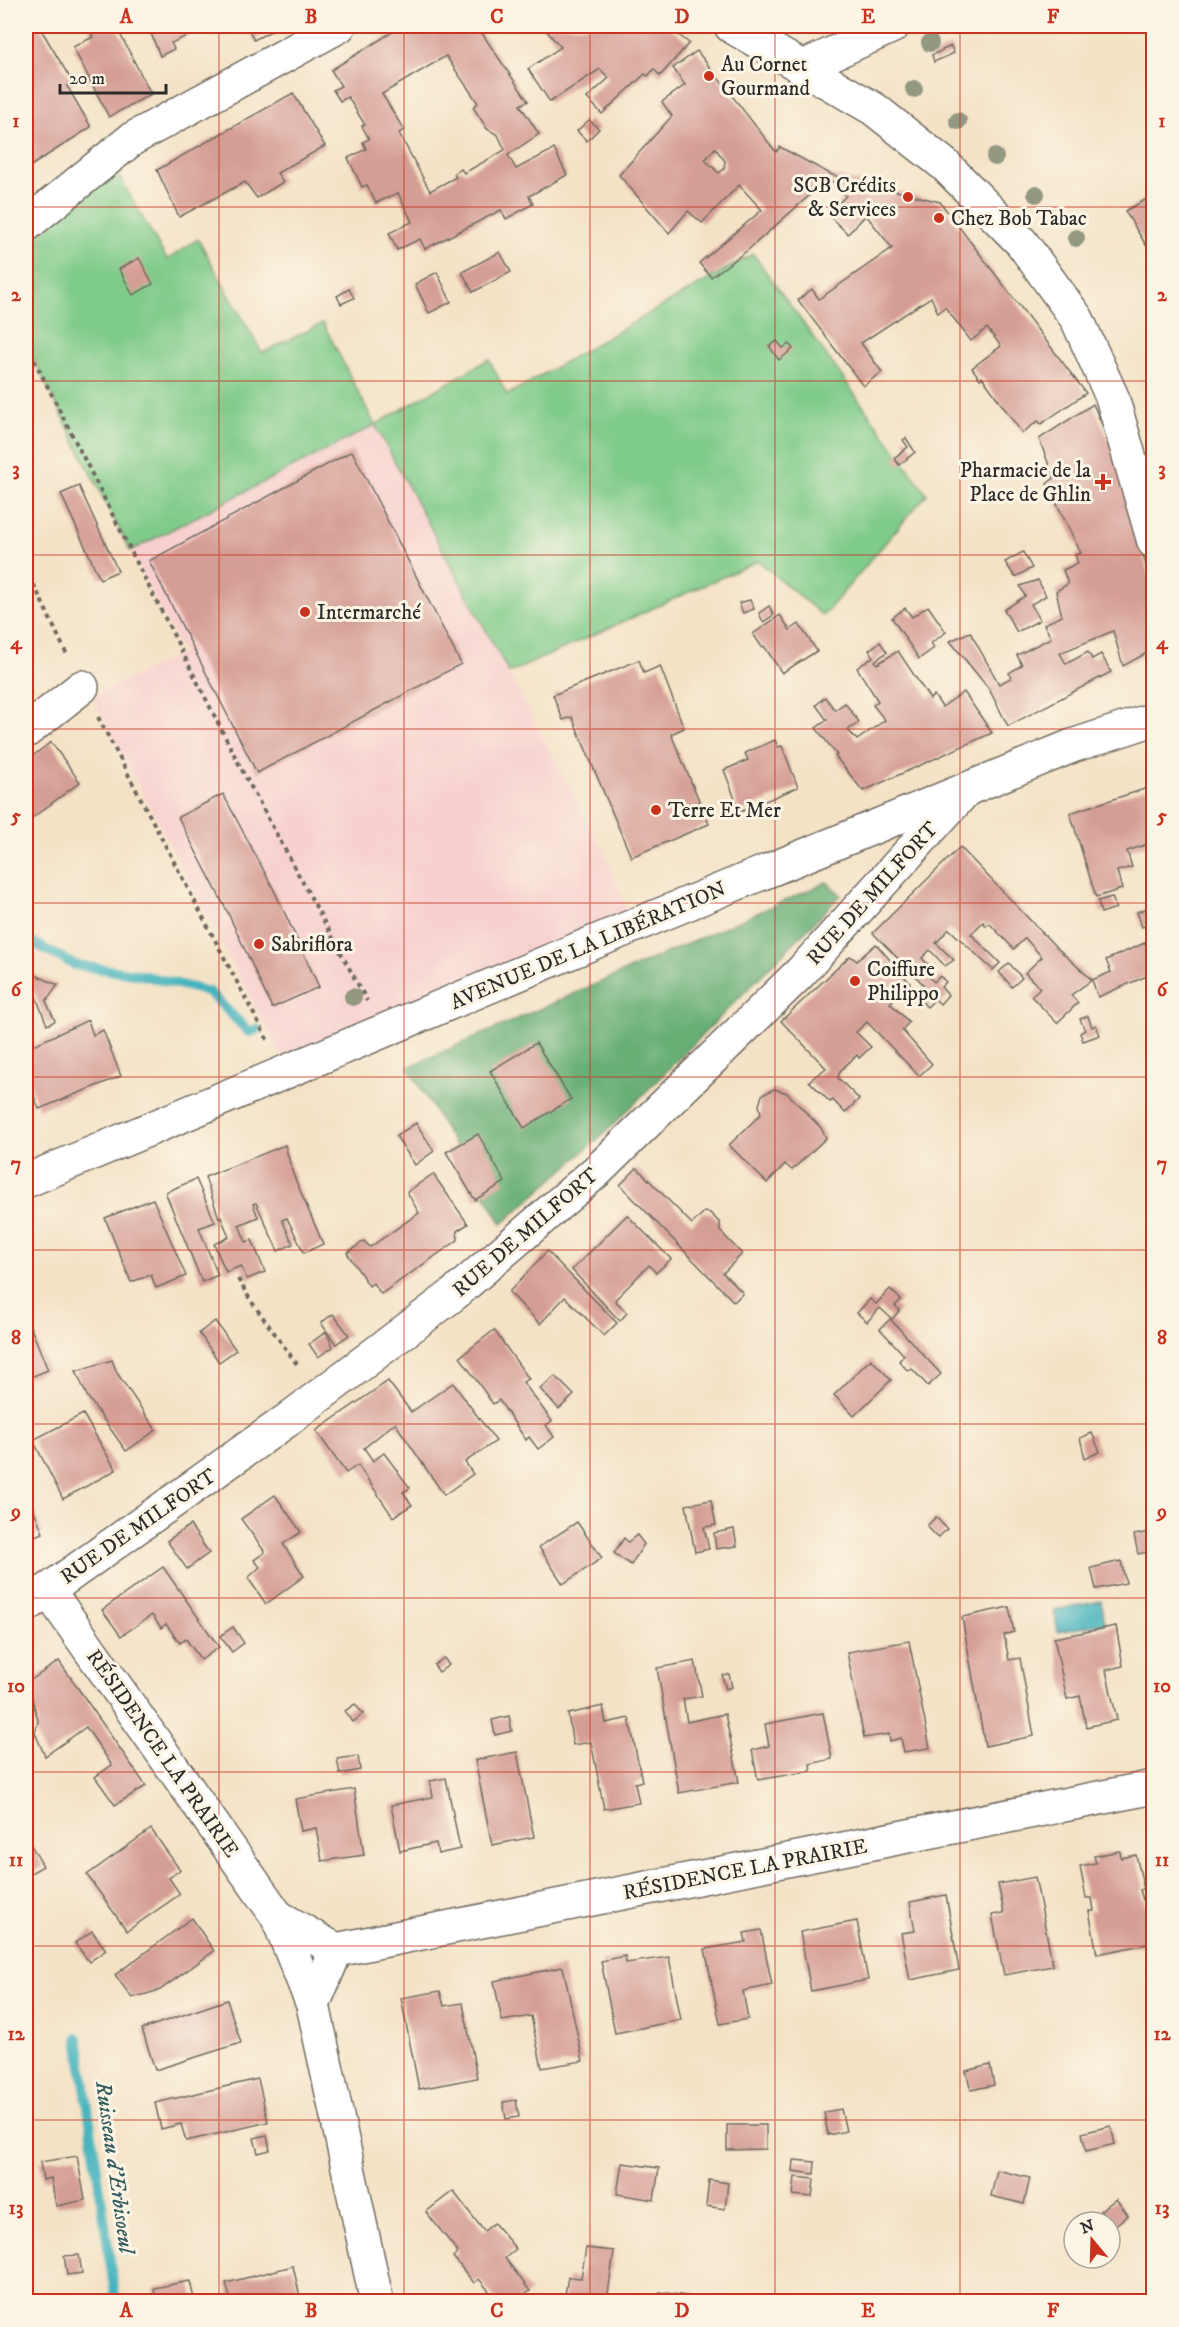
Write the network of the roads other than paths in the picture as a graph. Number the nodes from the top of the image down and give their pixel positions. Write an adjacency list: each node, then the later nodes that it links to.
1 (339, 26): 5 (street)
2 (731, 26): 4 (street)
3 (893, 26): 4 (street)
4 (801, 68): 6 (street)
5 (26, 225)
6 (1154, 542)
7 (82, 687): 9 (street)
8 (1154, 719): 10 (street, AVENUE DE LA LIBÉRATION)
9 (26, 730)
10 (964, 791): 11 (street, AVENUE DE LA LIBÉRATION); 12 (street, RUE DE MILFORT)
11 (26, 1181)
12 (37, 1598): 14 (street, RÉSIDENCE LA PRAIRIE)
13 (1154, 1787): 15 (street, RÉSIDENCE LA PRAIRIE)
14 (278, 1916): 15 (street, RÉSIDENCE LA PRAIRIE); 16 (street, RÉSIDENCE LA PRAIRIE)
15 (336, 1950): 16 (street)
16 (313, 2005): 17 (street, RÉSIDENCE LA PRAIRIE)
17 (376, 2301)

